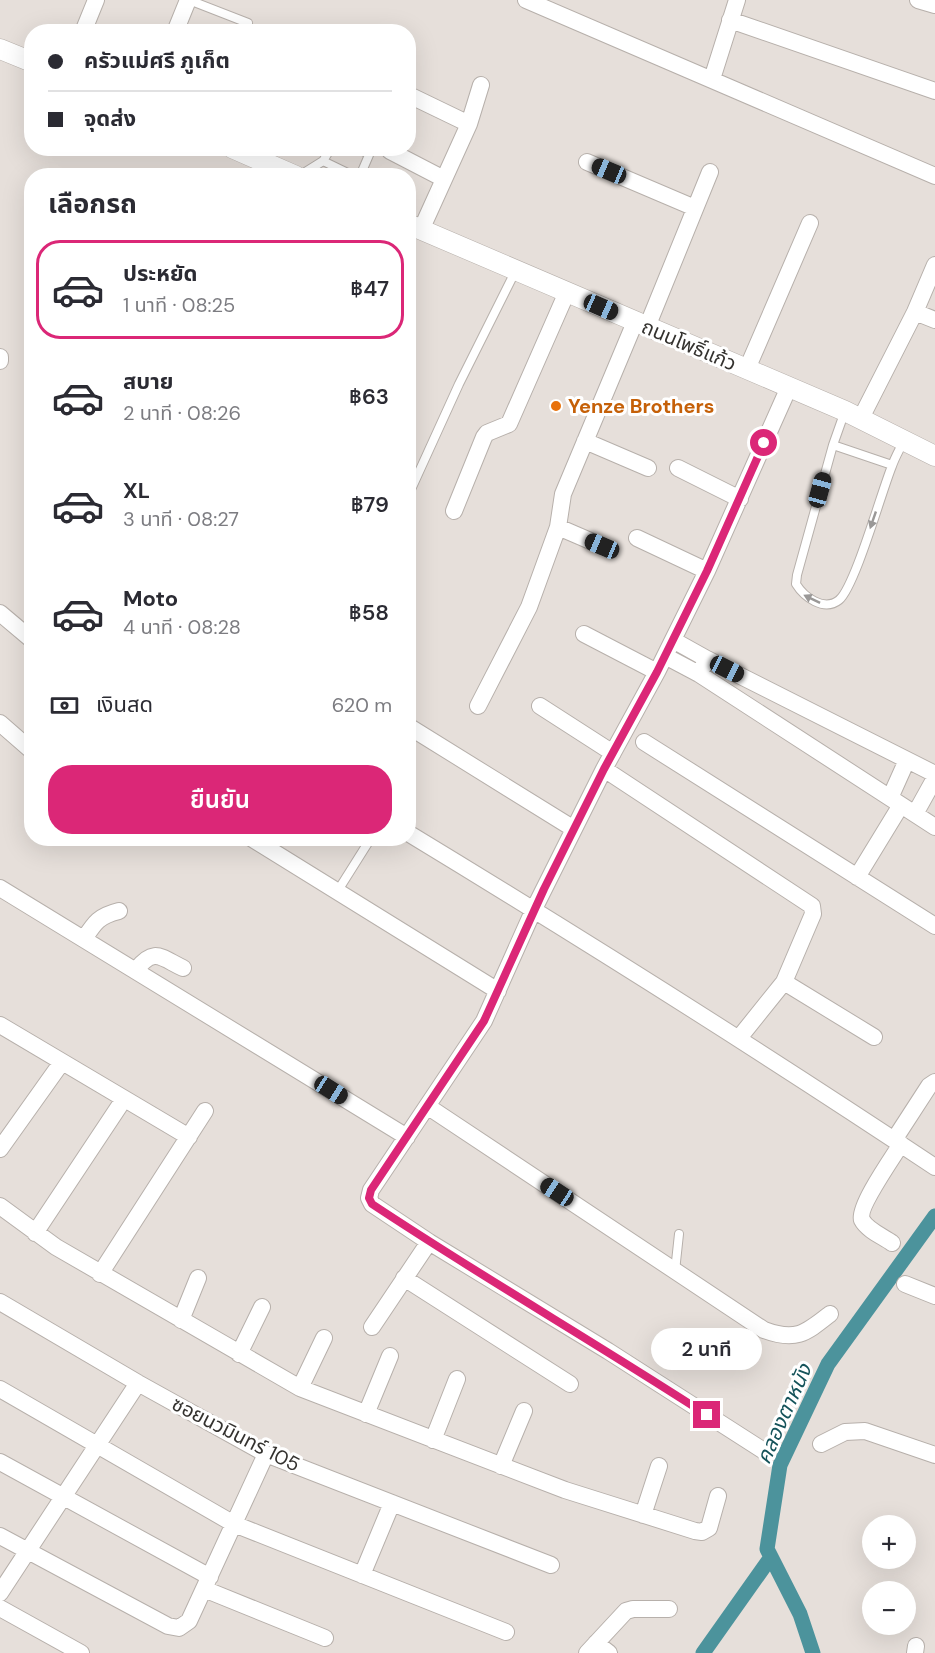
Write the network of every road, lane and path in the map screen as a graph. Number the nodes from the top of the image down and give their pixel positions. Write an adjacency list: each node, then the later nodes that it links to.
1 (96, 0): 9 (street)
2 (188, 0): 8 (lane); 10 (street)
3 (526, 0): 13 (street)
4 (737, 0): 7 (street)
5 (918, 0): 6 (street)
6 (935, 5)
7 (730, 20): 13 (street); 15 (street)
8 (248, 23)
9 (86, 24)
10 (178, 24)
11 (0, 49): 12 (street)
12 (24, 59)
13 (712, 79): 27 (street)
14 (481, 85): 17 (street)
15 (935, 91)
16 (416, 98): 17 (street)
17 (469, 124): 28 (street)
18 (251, 156): 23 (street)
19 (325, 156): 21 (lane)
20 (400, 156): 28 (street)
21 (322, 161): 24 (lane); 25 (lane)
22 (587, 162): 29 (street)
23 (279, 168)
24 (311, 168)
25 (337, 168)
26 (710, 172): 29 (street)
27 (935, 176)
28 (444, 179): 31 (street)
29 (695, 208): 38 (street)
30 (810, 223): 41 (street)
31 (416, 225)
32 (416, 227): 34 (street, ถนนโพธิ์แก้ว)
33 (935, 265): 36 (street)
34 (516, 270): 35 (street, ถนนโพธิ์แก้ว); 51 (lane)
35 (567, 292): 38 (street, ถนนโพธิ์แก้ว); 53 (street)
36 (915, 312): 37 (street); 43 (street)
37 (935, 320)
38 (641, 325): 41 (street, ถนนโพธิ์แก้ว); 45 (street)
39 (0, 357): 40 (street)
40 (0, 361)
41 (747, 369): 42 (street, ถนนโพธิ์แก้ว)
42 (789, 387): 43 (street, ถนนโพธิ์แก้ว); 52 (street)
43 (853, 415): 44 (street, ถนนโพธิ์แก้ว); 46 (lane)
44 (904, 440): 47 (street, ถนนโพธิ์แก้ว); 48 (lane)
45 (585, 441): 49 (street); 54 (street)
46 (833, 444): 48 (lane); 48 (lane, one-way to 46)
47 (935, 456)
48 (892, 465)
49 (648, 468)
50 (678, 468): 52 (street)
51 (416, 478)
52 (740, 499): 57 (street)
53 (454, 511)
54 (558, 526): 56 (street); 67 (street)
55 (637, 538): 57 (street)
56 (602, 546)
57 (707, 571): 61 (street)
58 (0, 613): 59 (street)
59 (24, 633)
60 (584, 634): 64 (street)
61 (673, 640): 62 (street); 63 (street)
62 (665, 656): 64 (street); 65 (street)
63 (707, 659): 65 (street); 66 (street)
64 (657, 672): 74 (street)
65 (699, 674): 69 (street)
66 (767, 689): 69 (street); 75 (street)
67 (478, 706)
68 (540, 706): 74 (street)
69 (755, 711): 78 (street)
70 (0, 723): 73 (street)
71 (416, 731): 80 (street)
72 (644, 742): 84 (street)
73 (24, 744)
74 (613, 753): 76 (street)
75 (907, 760): 77 (street); 78 (street)
76 (604, 769): 80 (street); 93 (street)
77 (935, 776): 78 (street)
78 (902, 806): 79 (street); 84 (street)
79 (935, 827)
80 (574, 829): 87 (street)
81 (416, 838): 87 (street)
82 (264, 846): 86 (street)
83 (366, 846): 86 (lane)
84 (856, 877): 89 (street)
85 (0, 888): 90 (street)
86 (337, 892): 94 (street)
87 (534, 909): 94 (street); 97 (street)
88 (119, 911): 90 (street)
89 (935, 926)
90 (84, 939): 92 (street)
91 (183, 968): 92 (street)
92 (136, 970): 104 (street)
93 (784, 982): 96 (street); 97 (street)
94 (498, 991): 101 (street)
95 (0, 1025): 98 (street)
96 (874, 1037)
97 (739, 1038): 105 (street)
98 (62, 1062): 100 (street); 106 (street)
99 (935, 1082): 105 (street)
100 (124, 1099): 103 (street); 109 (street)
101 (427, 1106): 104 (street); 113 (street)
102 (205, 1111): 103 (street)
103 (189, 1137): 114 (street)
104 (407, 1137): 111 (street)
105 (898, 1142): 107 (street); 112 (street)
106 (0, 1149)
107 (935, 1167)
108 (0, 1206): 109 (street)
109 (35, 1233): 114 (street)
110 (679, 1234): 113 (lane)
111 (429, 1242): 116 (street); 137 (street)
112 (892, 1243)
113 (675, 1271): 121 (street)
114 (100, 1274): 122 (street)
115 (198, 1278): 122 (street)
116 (404, 1278): 123 (street); 129 (street)
117 (905, 1284): 118 (street)
118 (935, 1296)
119 (0, 1302): 128 (street, ซอยนวมินทร์ 105)
120 (262, 1307): 125 (street)
121 (830, 1314)
122 (181, 1320): 125 (street)
123 (372, 1327)
124 (324, 1338): 131 (street)
125 (239, 1354): 131 (street)
126 (390, 1356): 133 (street)
127 (457, 1379): 134 (street)
128 (138, 1383): 136 (street); 138 (street, ซอยนวมินทร์ 105)
129 (570, 1384)
130 (0, 1389): 136 (street)
131 (300, 1389): 133 (street)
132 (524, 1411): 141 (street)
133 (366, 1414): 134 (street)
134 (433, 1440): 141 (street)
135 (821, 1444): 139 (street)
136 (98, 1445): 144 (street); 147 (street)
137 (766, 1453)
138 (266, 1454): 145 (street, ซอยนวมินทร์ 105); 147 (street)
139 (935, 1455)
140 (0, 1462): 144 (street)
141 (501, 1466): 146 (street)
142 (659, 1466): 146 (street)
143 (718, 1496): 146 (street)
144 (63, 1498): 149 (street); 152 (street)
145 (392, 1503): 150 (street, ซอยนวมินทร์ 105); 151 (street)
146 (643, 1515)
147 (234, 1524): 151 (street); 152 (street)
148 (0, 1536): 149 (street)
149 (27, 1551): 152 (street); 153 (street)
150 (551, 1565)
151 (362, 1575): 156 (street)
152 (207, 1583): 157 (street)
153 (0, 1593)
154 (0, 1608): 159 (street)
155 (669, 1609): 158 (street)
156 (506, 1632)
157 (325, 1638)
158 (597, 1650)
159 (81, 1653)

